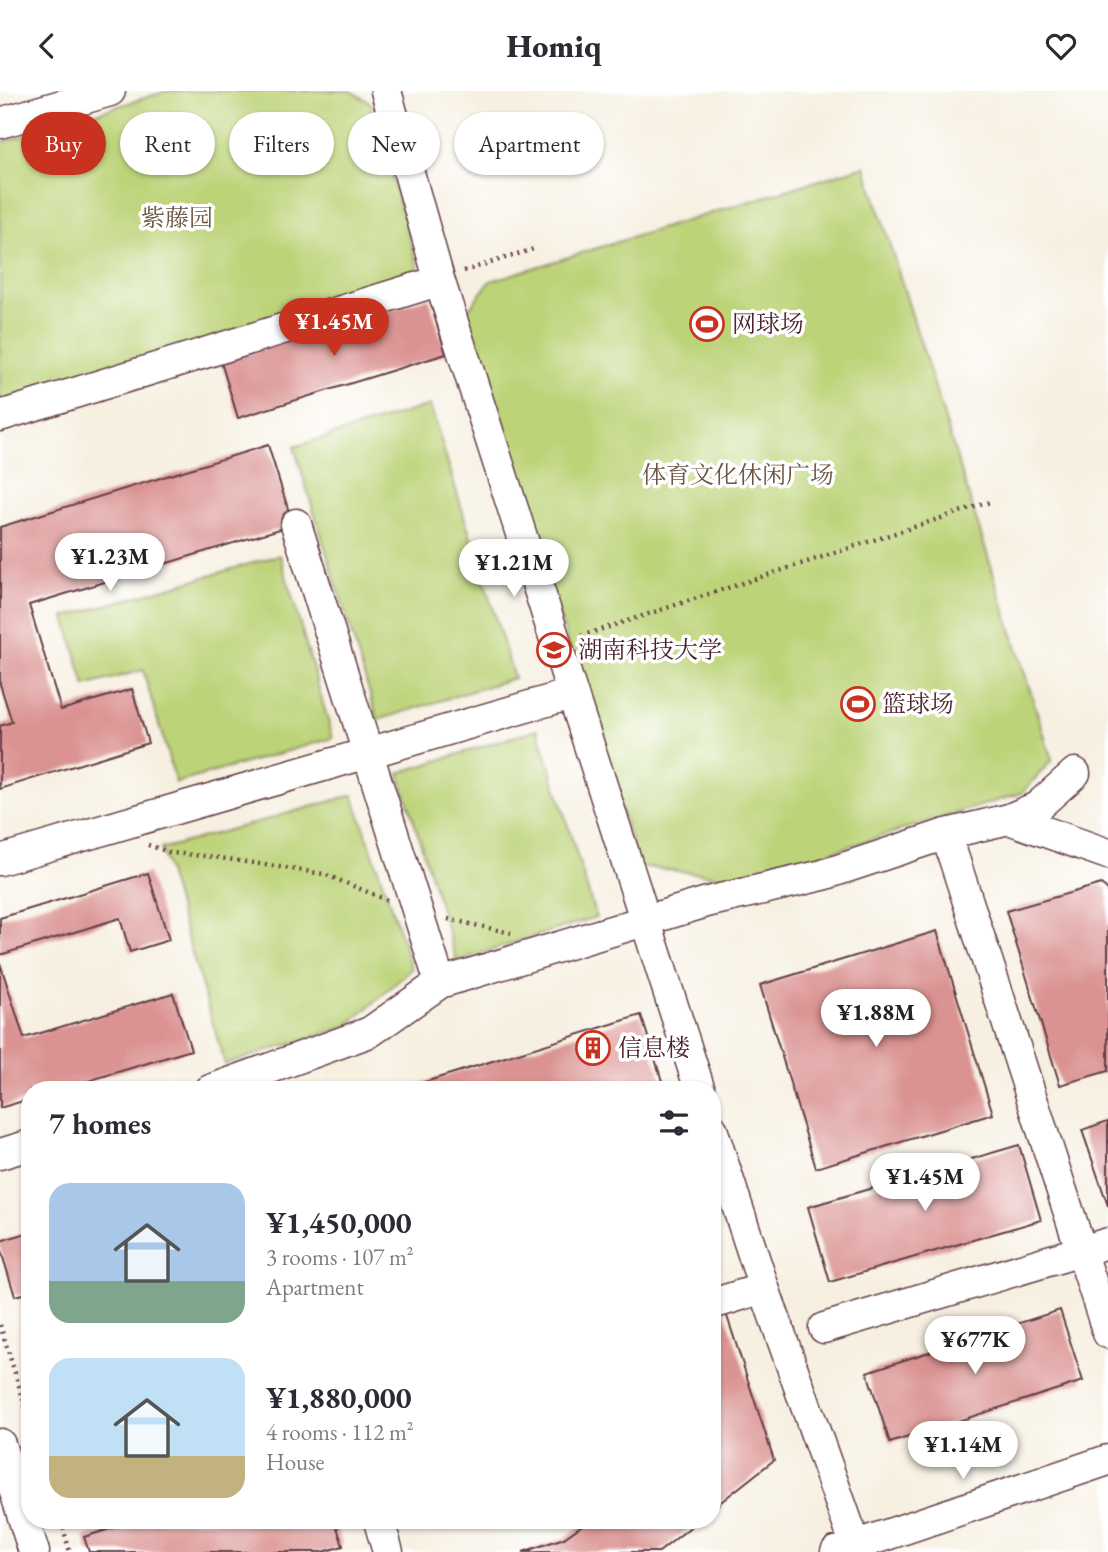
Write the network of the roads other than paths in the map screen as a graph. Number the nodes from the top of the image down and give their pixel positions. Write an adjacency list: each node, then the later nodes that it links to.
1 (110, 91): 3 (street)
2 (386, 91): 4 (street)
3 (0, 123)
4 (431, 282): 5 (street); 7 (street)
5 (0, 416)
6 (296, 524): 8 (street)
7 (571, 694): 8 (street); 14 (street)
8 (369, 753): 13 (street); 15 (street)
9 (1075, 773): 10 (street)
10 (1009, 819): 11 (street); 12 (street)
11 (946, 834): 14 (street); 21 (street)
12 (1108, 854)
13 (0, 860)
14 (645, 922): 15 (street); 17 (street)
15 (440, 983): 16 (street)
16 (252, 1081)
17 (697, 1081)
18 (21, 1148): 19 (street)
19 (0, 1154)
20 (721, 1157): 22 (street)
21 (1095, 1247): 24 (street); 25 (street)
22 (764, 1288): 23 (street); 31 (street)
23 (721, 1301)
24 (824, 1328)
25 (1108, 1333)
26 (0, 1444): 28 (street)
27 (1108, 1460): 31 (street)
28 (21, 1511)
29 (27, 1529): 32 (street)
30 (381, 1529): 33 (street)
31 (845, 1548)
32 (34, 1552)
33 (388, 1552)

